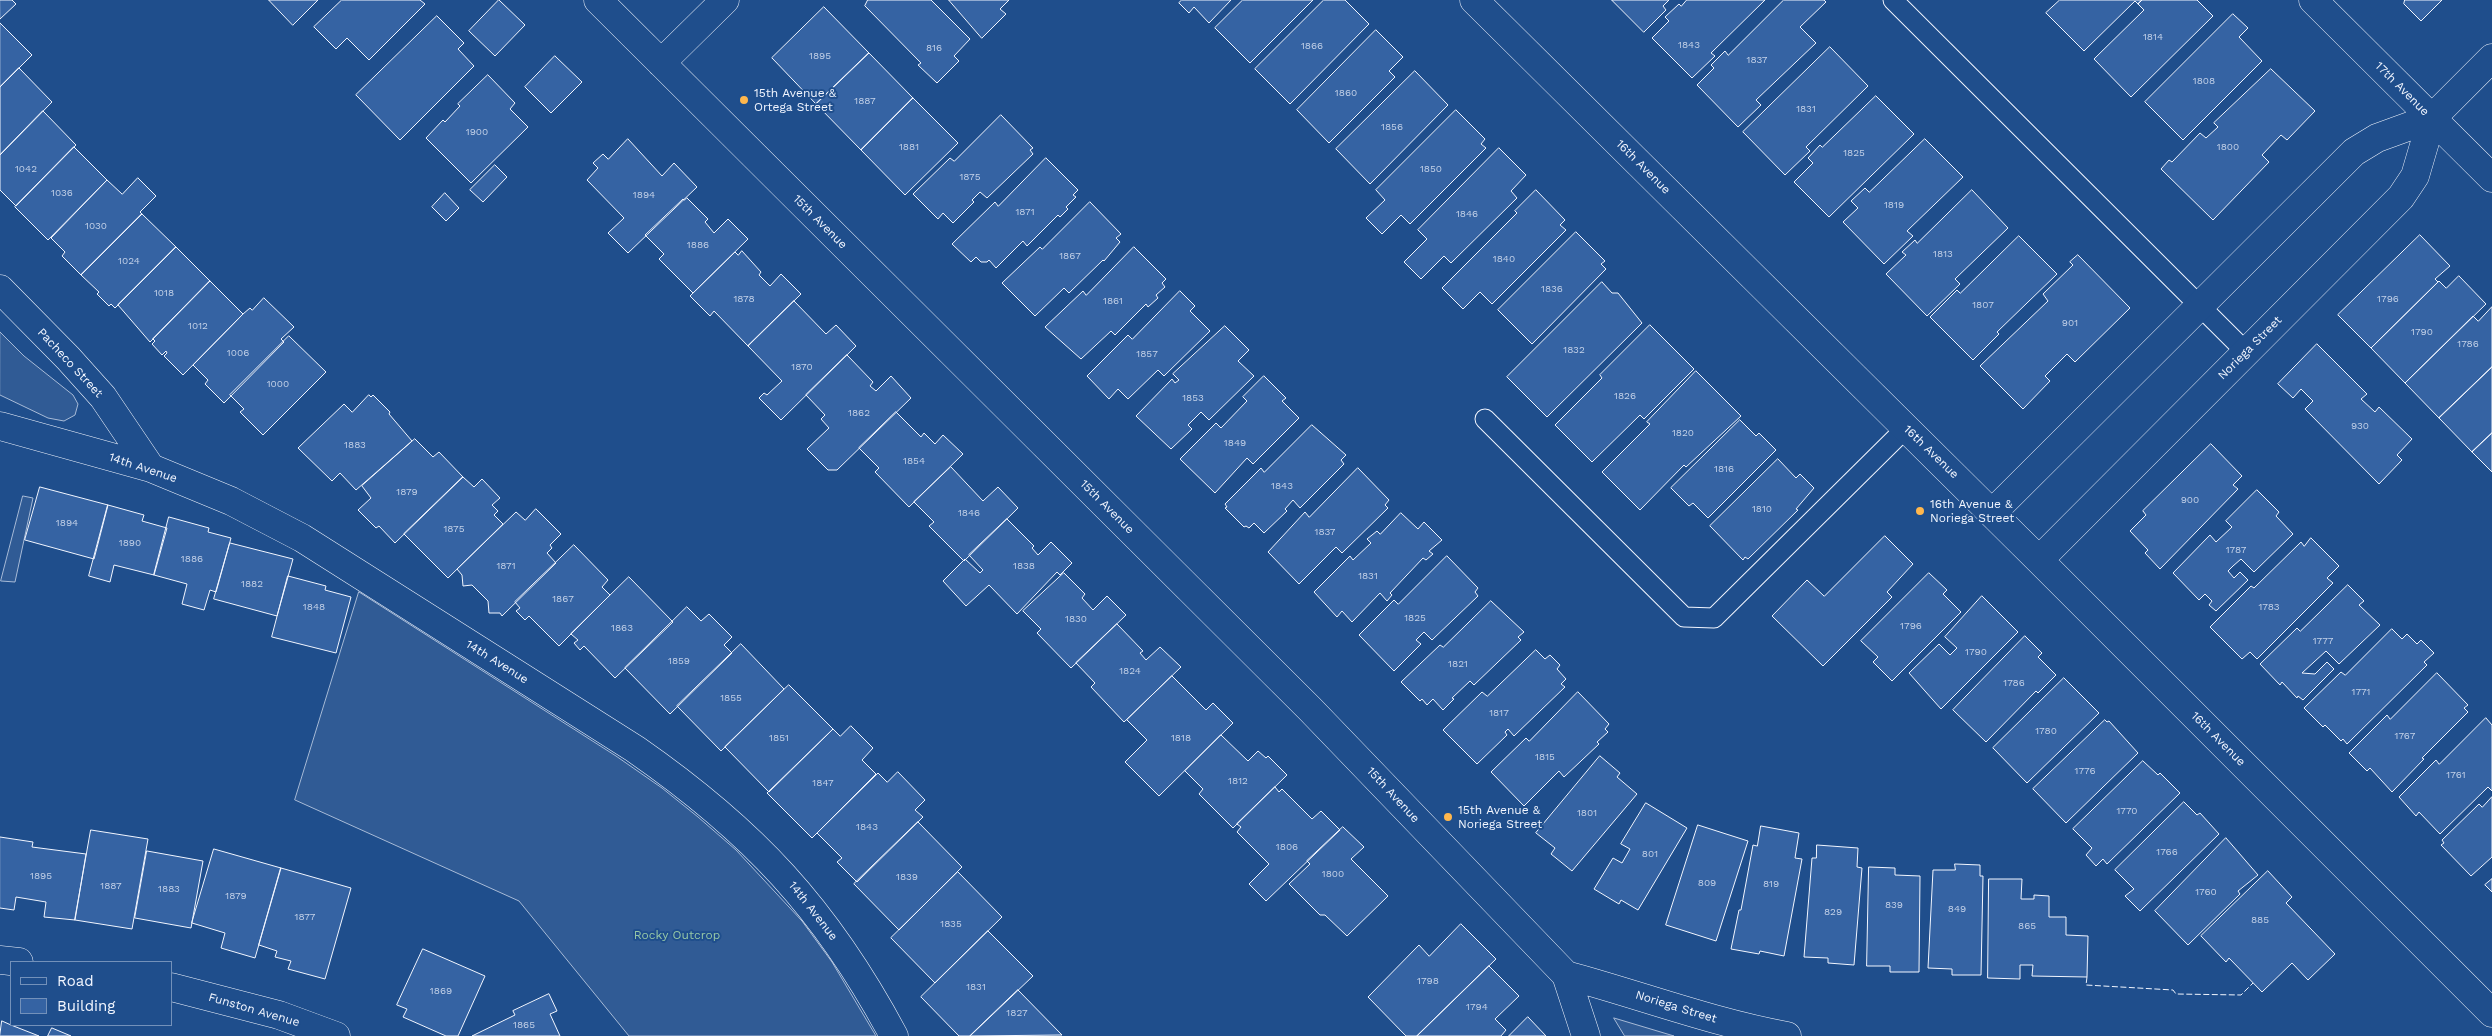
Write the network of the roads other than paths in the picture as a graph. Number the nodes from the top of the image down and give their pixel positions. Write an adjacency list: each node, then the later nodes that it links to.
1 (598, 0): 7 (street, 15th Avenue)
2 (724, 0): 7 (street)
3 (1474, 0): 15 (street, 16th Avenue)
4 (1893, 0): 11 (lane)
5 (2313, 0): 8 (street, 17th Avenue)
6 (2492, 58): 8 (street, Noriega Street)
7 (661, 63): 19 (street, 15th Avenue)
8 (2432, 118): 9 (street, 17th Avenue); 11 (street, Noriega Street); 12 (street, Noriega Street)
9 (2492, 178)
10 (0, 289): 16 (street, Pacheco Street)
11 (2200, 306): 12 (lane); 17 (street, Noriega Street)
12 (2246, 352): 18 (street, Noriega Street)
13 (1485, 419): 15 (lane)
14 (0, 426): 16 (street, 14th Avenue)
15 (1906, 428): 17 (street, 16th Avenue)
16 (151, 468): 23 (street, 14th Avenue)
17 (1992, 513): 18 (street, 16th Avenue)
18 (2039, 560): 21 (street, 16th Avenue)
19 (1566, 975): 24 (street, 15th Avenue); 25 (street, Noriega Street)
20 (172, 987): 22 (street, Funston Avenue)
21 (2492, 1013)
22 (336, 1036)
23 (894, 1036)
24 (1586, 1036)
25 (1787, 1036)

